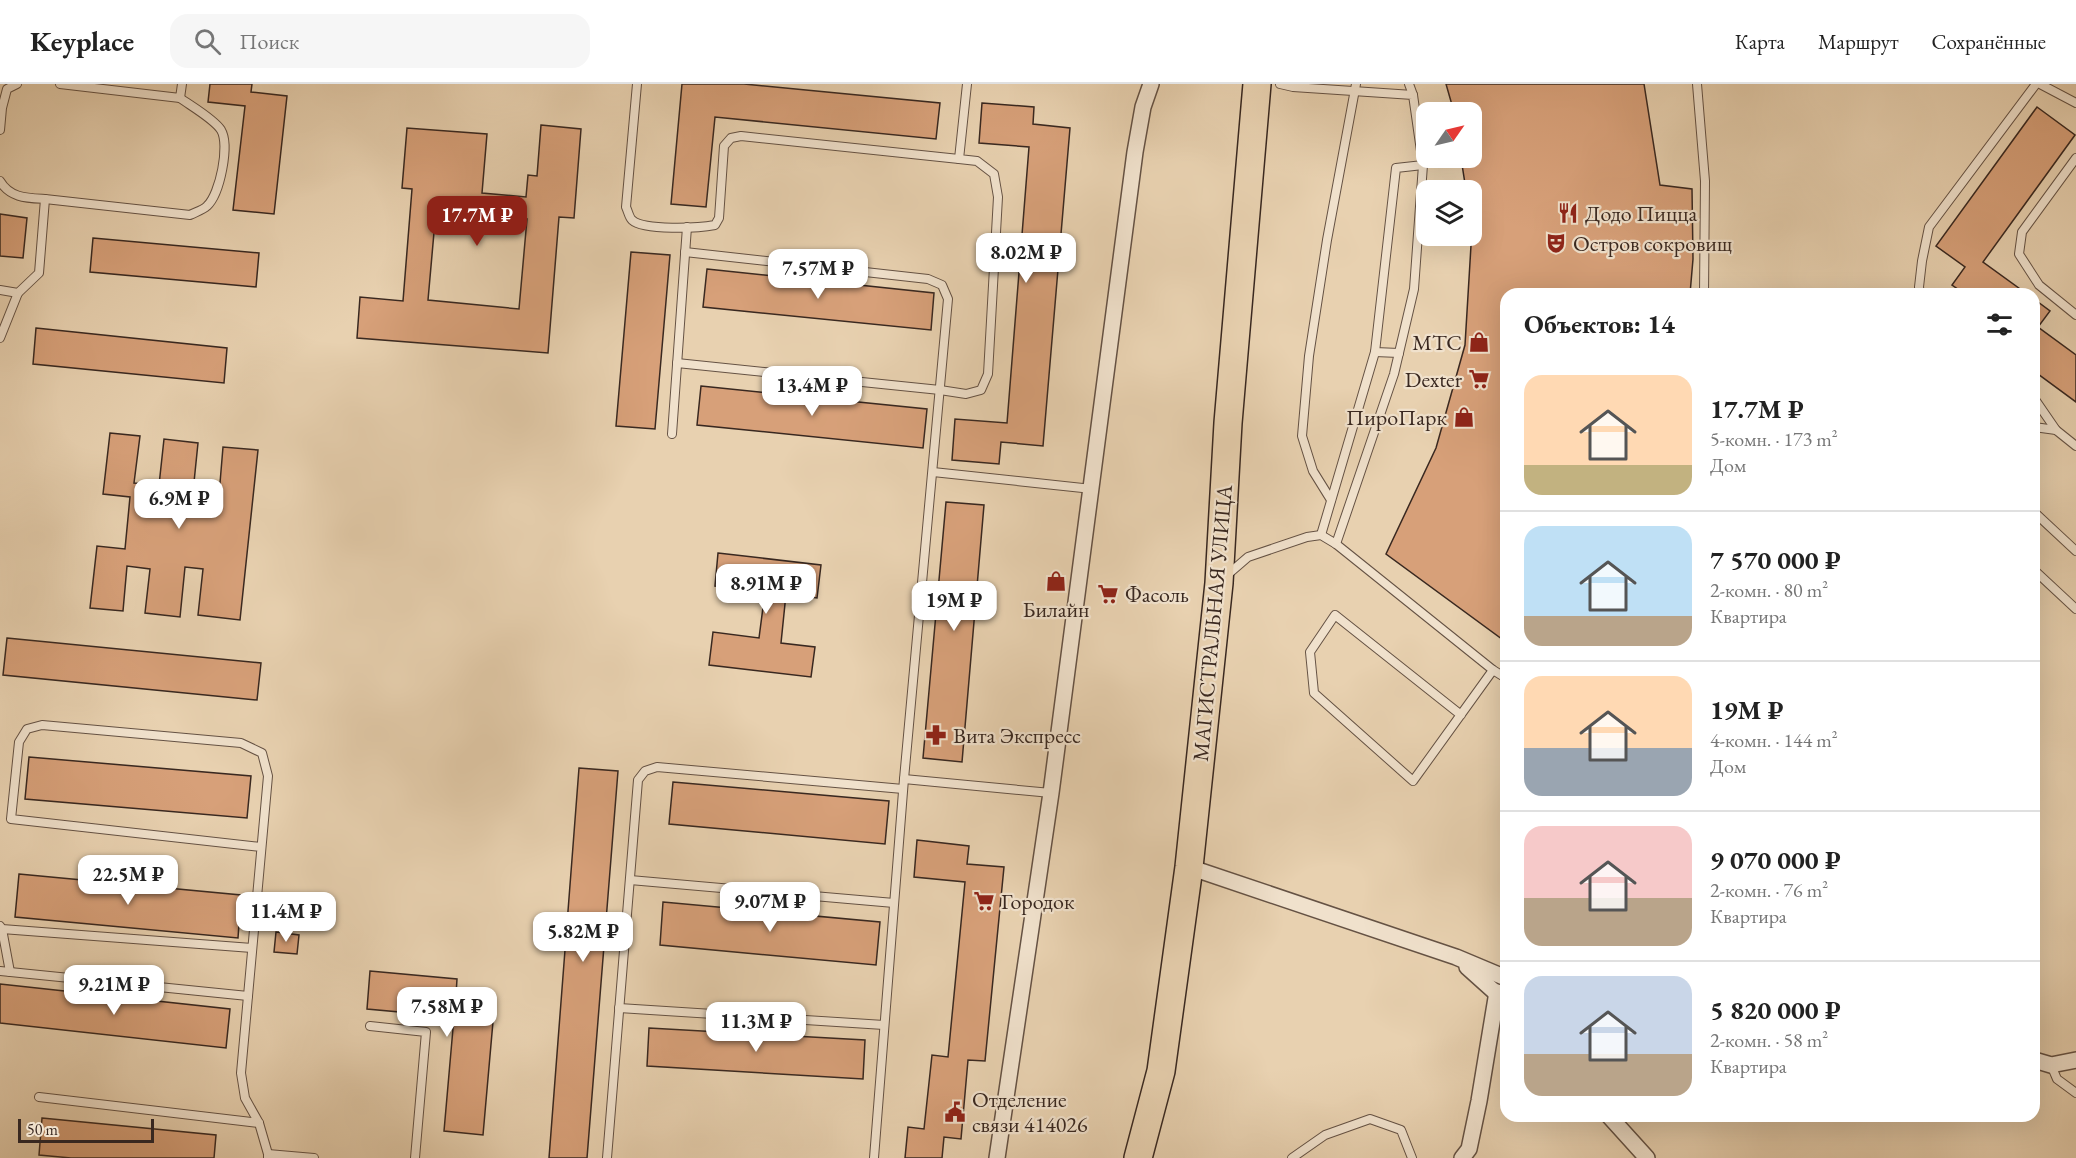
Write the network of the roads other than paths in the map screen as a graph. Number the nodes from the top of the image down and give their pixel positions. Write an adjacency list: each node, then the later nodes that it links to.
1 (17, 84): 17 (lane)
2 (60, 84): 14 (lane)
3 (182, 84): 14 (lane)
4 (637, 84): 24 (lane)
5 (967, 84): 19 (lane)
6 (1151, 84): 42 (street)
7 (1257, 84): 49 (highway, МАГИСТРАЛЬНАЯ УЛИЦА)
8 (1280, 84): 12 (lane)
9 (1409, 84): 13 (lane)
10 (1696, 84): 26 (lane)
11 (2038, 84): 15 (lane); 27 (lane)
12 (1356, 87): 13 (lane); 43 (lane)
13 (1413, 95): 16 (lane)
14 (180, 98): 23 (lane)
15 (2076, 103)
16 (1416, 116)
17 (0, 130)
18 (2076, 158): 30 (lane)
19 (959, 159): 24 (lane); 35 (lane)
20 (1416, 166): 32 (lane)
21 (1423, 168): 33 (lane)
22 (0, 181): 23 (lane)
23 (45, 199): 29 (lane)
24 (687, 227): 25 (lane)
25 (685, 252): 34 (lane); 35 (lane)
26 (1704, 288)
27 (1919, 288)
28 (0, 290): 29 (lane)
29 (18, 293): 31 (lane)
30 (2076, 315)
31 (0, 338)
32 (1375, 352): 33 (lane); 43 (lane)
33 (1399, 353): 46 (lane)
34 (677, 363): 35 (lane); 39 (lane)
35 (940, 390): 41 (lane)
36 (2040, 407): 38 (lane)
37 (2040, 428): 38 (lane)
38 (2056, 430): 40 (lane)
39 (672, 434)
40 (2076, 446)
41 (933, 472): 42 (lane); 54 (lane)
42 (1092, 489): 56 (street)
43 (1331, 500): 45 (lane)
44 (2040, 518): 47 (lane)
45 (1321, 535): 46 (lane); 49 (lane)
46 (1336, 544): 51 (lane)
47 (2076, 551)
48 (2040, 576): 50 (lane)
49 (1219, 583): 58 (highway, МАГИСТРАЛЬНАЯ УЛИЦА)
50 (2076, 609)
51 (1493, 670): 52 (lane); 53 (lane)
52 (1500, 674)
53 (1461, 715): 53 (lane)
54 (904, 779): 55 (lane); 56 (lane)
55 (903, 789): 59 (lane); 60 (lane)
56 (1051, 793): 85 (street)
57 (261, 847): 57 (lane); 62 (lane)
58 (1189, 867): 63 (street); 86 (highway, МАГИСТРАЛЬНАЯ УЛИЦА)
59 (630, 880): 60 (lane); 70 (lane)
60 (894, 903): 71 (lane)
61 (1, 927): 62 (lane); 65 (lane)
62 (252, 948): 68 (lane)
63 (1456, 957): 66 (street); 67 (street)
64 (0, 970): 65 (lane)
65 (10, 972): 68 (lane)
66 (1500, 975)
67 (1500, 995)
68 (248, 996): 79 (lane)
69 (1500, 1006): 89 (street)
70 (619, 1008): 71 (lane); 83 (lane)
71 (884, 1025): 84 (lane)
72 (370, 1026): 82 (lane)
73 (2076, 1060): 75 (street)
74 (2040, 1062): 75 (street)
75 (2051, 1065): 76 (lane)
76 (2076, 1093)
77 (39, 1097): 79 (lane)
78 (1614, 1122): 90 (street)
79 (259, 1123): 80 (lane)
80 (268, 1156): 81 (lane)
81 (314, 1158)
82 (415, 1158)
83 (606, 1158)
84 (874, 1158)
85 (997, 1158)
86 (1138, 1158)
87 (1292, 1158): 88 (lane)
88 (1413, 1158)
89 (1462, 1158)
90 (1647, 1158)

